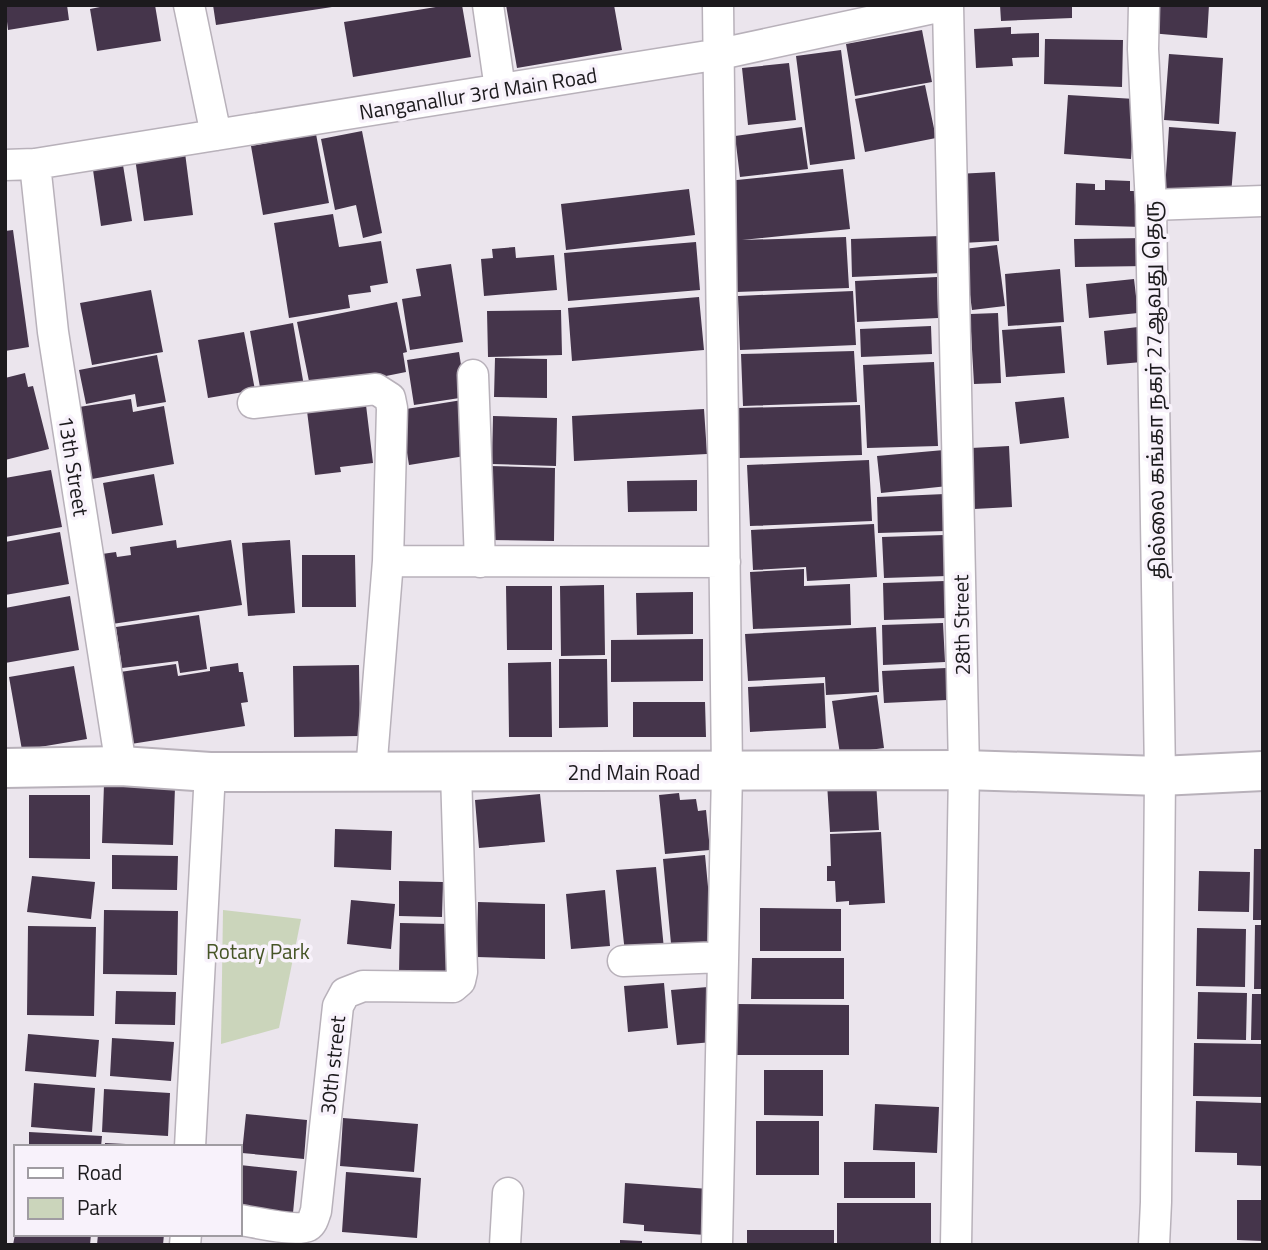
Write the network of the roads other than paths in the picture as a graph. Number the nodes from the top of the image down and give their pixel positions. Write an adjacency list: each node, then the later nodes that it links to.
1 (189, 5): 8 (street)
2 (488, 5): 7 (street)
3 (718, 5): 6 (street)
4 (948, 5): 6 (street, Nanganallur 3rd Main Road); 20 (street, 28th Street)
5 (1144, 5): 12 (street, தில்லை கங்கா நகர் 27ஆவது தெரு)
6 (720, 54): 7 (street, Nanganallur 3rd Main Road); 17 (street)
7 (500, 89): 8 (street, Nanganallur 3rd Main Road)
8 (216, 135): 9 (street, Nanganallur 3rd Main Road)
9 (35, 164): 10 (street, Nanganallur 3rd Main Road); 18 (street, 13th Street)
10 (5, 165)
11 (1263, 201): 12 (street)
12 (1151, 205): 26 (street, தில்லை கங்கா நகர் 27ஆவது தெரு)
13 (473, 375): 16 (street)
14 (253, 402): 15 (street)
15 (388, 561): 16 (street); 23 (street)
16 (480, 562): 17 (street)
17 (725, 562): 25 (street)
18 (121, 766): 19 (street, 2nd Main Road); 22 (street, 2nd Main Road)
19 (5, 768)
20 (964, 770): 25 (street, 2nd Main Road); 26 (street, 2nd Main Road); 34 (street, 28th Street)
21 (1263, 771): 26 (street, 2nd Main Road)
22 (209, 772): 23 (street, 2nd Main Road); 29 (street)
23 (371, 772): 24 (street, 2nd Main Road)
24 (456, 772): 25 (street, 2nd Main Road); 31 (street, 30th street)
25 (727, 772): 27 (street)
26 (1160, 776): 35 (street, தில்லை கங்கா நகர் 27ஆவது தெரு)
27 (723, 957): 28 (street); 33 (street)
28 (624, 961)
29 (190, 1145)
30 (508, 1192): 32 (street)
31 (242, 1220)
32 (505, 1245)
33 (718, 1245)
34 (956, 1245)
35 (1154, 1245)

